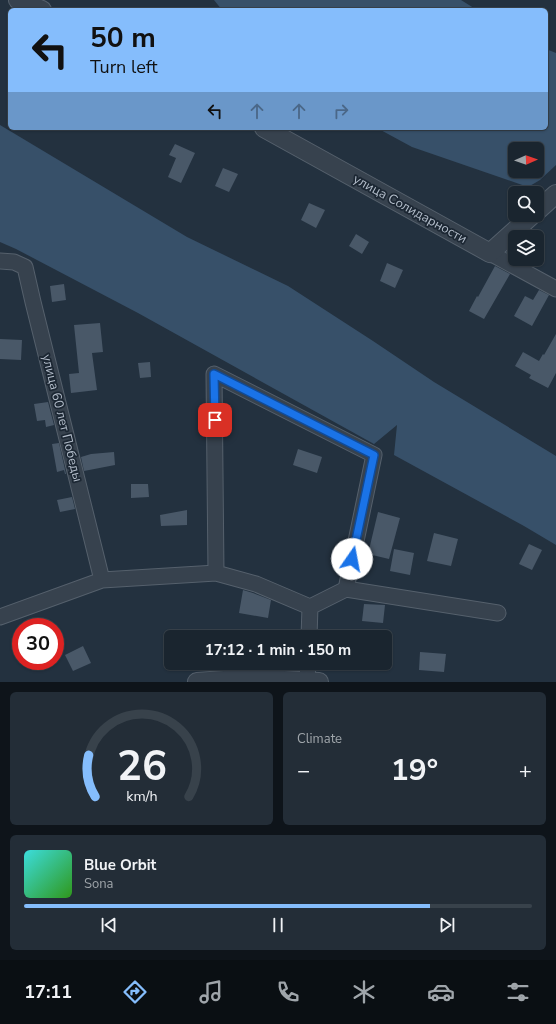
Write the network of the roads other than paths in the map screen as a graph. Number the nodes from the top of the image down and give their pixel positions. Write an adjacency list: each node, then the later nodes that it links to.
1 (18, 0): 2 (street)
2 (37, 8)
3 (268, 130): 7 (street, улица Солидарности)
4 (556, 194): 5 (street)
5 (544, 205)
6 (524, 222): 7 (street)
7 (490, 253): 9 (street, улица Солидарности)
8 (7, 262): 11 (street, улица 60 лет Победы)
9 (556, 289)
10 (216, 573): 11 (street); 12 (street); 13 (street)
11 (102, 580): 15 (street)
12 (346, 589): 13 (street); 14 (street)
13 (310, 607): 16 (street)
14 (498, 613)
15 (0, 617)
16 (309, 630)
17 (310, 670): 19 (street)
18 (197, 682): 19 (street)
19 (313, 682)

